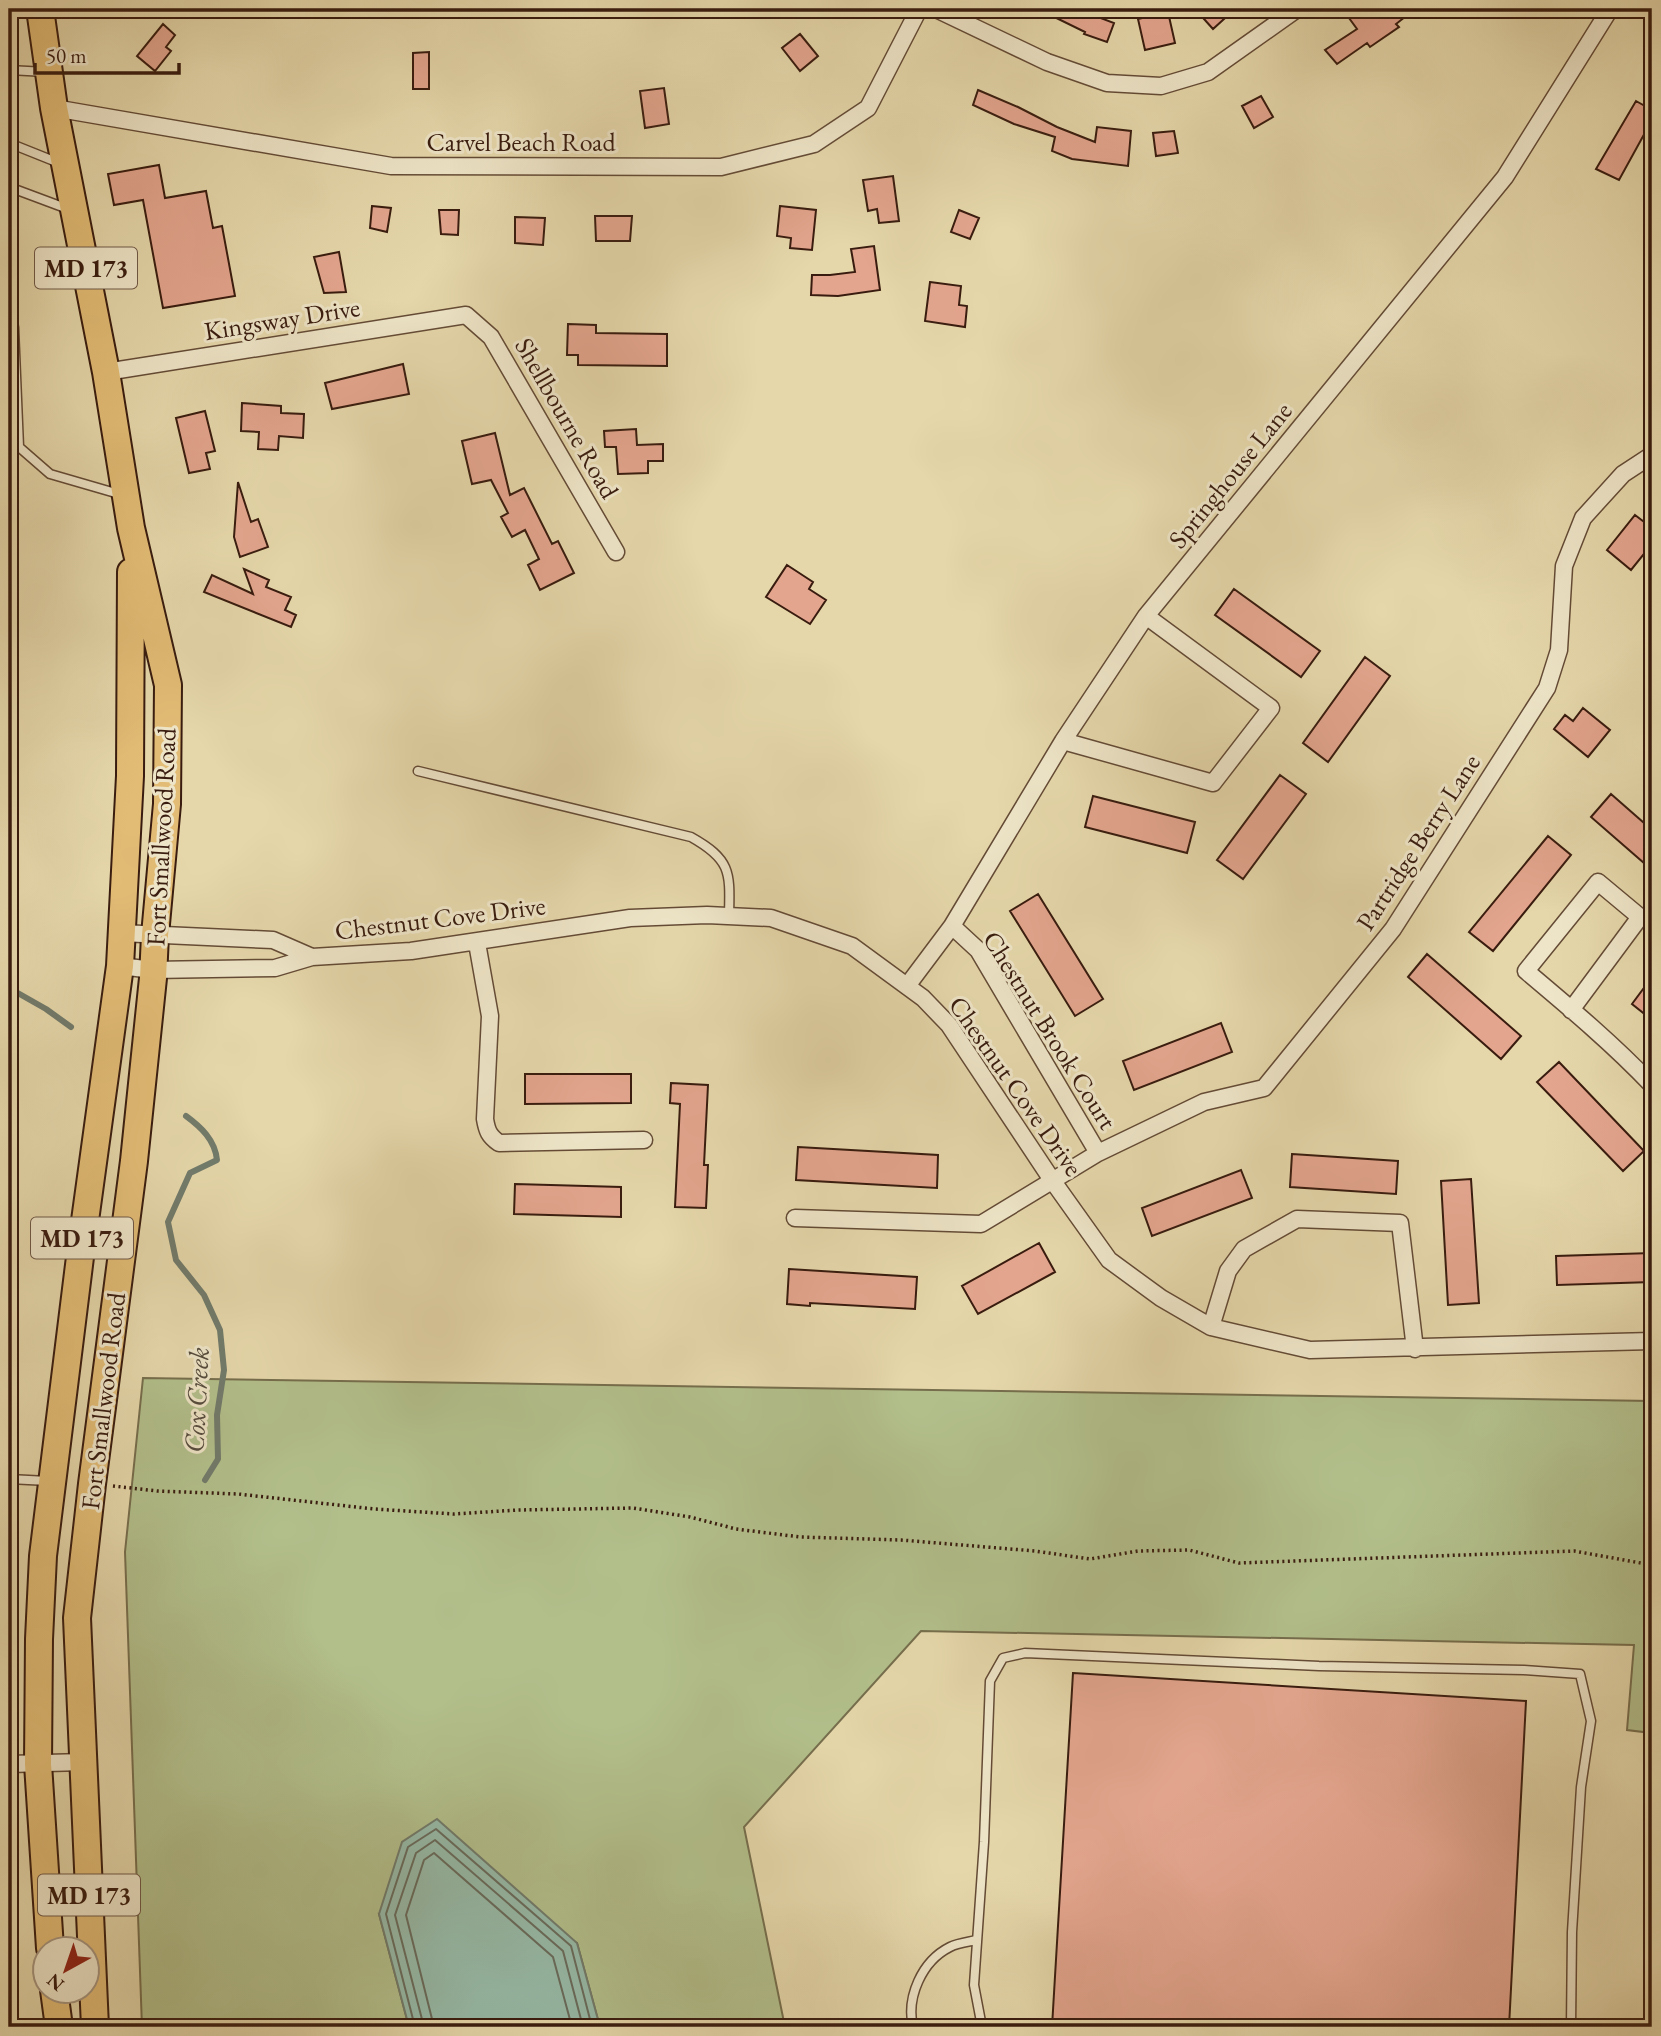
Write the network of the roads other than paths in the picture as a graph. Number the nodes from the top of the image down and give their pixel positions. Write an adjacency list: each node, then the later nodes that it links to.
1 (40, 9): 7 (main road, Fort Smallwood Road / MD 173)
2 (919, 9): 8 (street, Carvel Beach Road)
3 (936, 9): 4 (street)
4 (1297, 9)
5 (1610, 9): 21 (street, Springhouse Lane)
6 (9, 70): 7 (lane)
7 (49, 72): 8 (main road, Fort Smallwood Road / MD 173)
8 (54, 108): 11 (main road, Fort Smallwood Road / MD 173)
9 (9, 128): 10 (lane)
10 (10, 144): 11 (lane)
11 (65, 165): 13 (main road, Fort Smallwood Road / MD 173)
12 (9, 187): 13 (lane)
13 (75, 212): 16 (main road, Fort Smallwood Road / MD 173)
14 (9, 297): 18 (lane)
15 (466, 315): 16 (street, Kingsway Drive); 20 (street, Shellbourne Road)
16 (106, 372): 18 (main road, Fort Smallwood Road / MD 173)
17 (1652, 455): 36 (street, Partridge Berry Lane)
18 (126, 496): 19 (main road, Fort Smallwood Road / MD 173)
19 (131, 528): 26 (main road, Fort Smallwood Road / MD 173); 27 (main road, Fort Smallwood Road / MD 173)
20 (616, 552)
21 (1146, 616): 22 (street, Springhouse Lane); 22 (street)
22 (1063, 741): 25 (street, Springhouse Lane)
23 (418, 771): 24 (lane)
24 (729, 916): 28 (street, Chestnut Cove Drive); 32 (street, Chestnut Cove Drive)
25 (952, 926): 32 (street, Springhouse Lane); 36 (street, Chestnut Brook Court)
26 (121, 933): 27 (street, Chestnut Cove Drive); 30 (main road, Fort Smallwood Road / MD 173)
27 (155, 935): 29 (street, Chestnut Cove Drive); 31 (main road, Fort Smallwood Road / MD 173)
28 (477, 943): 29 (street, Chestnut Cove Drive); 35 (street)
29 (312, 957): 31 (street, Chestnut Cove Drive)
30 (120, 966): 31 (street, Chestnut Cove Drive); 43 (main road, Fort Smallwood Road / MD 173)
31 (153, 970): 44 (main road, Fort Smallwood Road / MD 173)
32 (907, 986): 37 (street, Chestnut Cove Drive)
33 (1572, 1010): 33 (street); 34 (street)
34 (1652, 1085)
35 (644, 1140)
36 (1098, 1153): 37 (street, Chestnut Brook Court)
37 (1052, 1180): 38 (street, Chestnut Brook Court); 39 (street, Chestnut Cove Drive)
38 (795, 1218)
39 (1211, 1327): 41 (street, Chestnut Cove Drive); 41 (street)
40 (1652, 1341): 41 (street, Chestnut Cove Drive)
41 (1415, 1349)
42 (9, 1479): 43 (lane)
43 (51, 1481): 45 (main road, Fort Smallwood Road / MD 173)
44 (85, 1762): 45 (street); 51 (main road, Fort Smallwood Road / MD 173)
45 (38, 1763): 46 (street); 47 (main road, Fort Smallwood Road / MD 173)
46 (9, 1765)
47 (49, 1934)
48 (977, 1940): 52 (lane); 53 (lane); 54 (lane)
49 (56, 2004): 50 (main road)
50 (59, 2027)
51 (95, 2027)
52 (913, 2027)
53 (982, 2027)
54 (1571, 2027)

